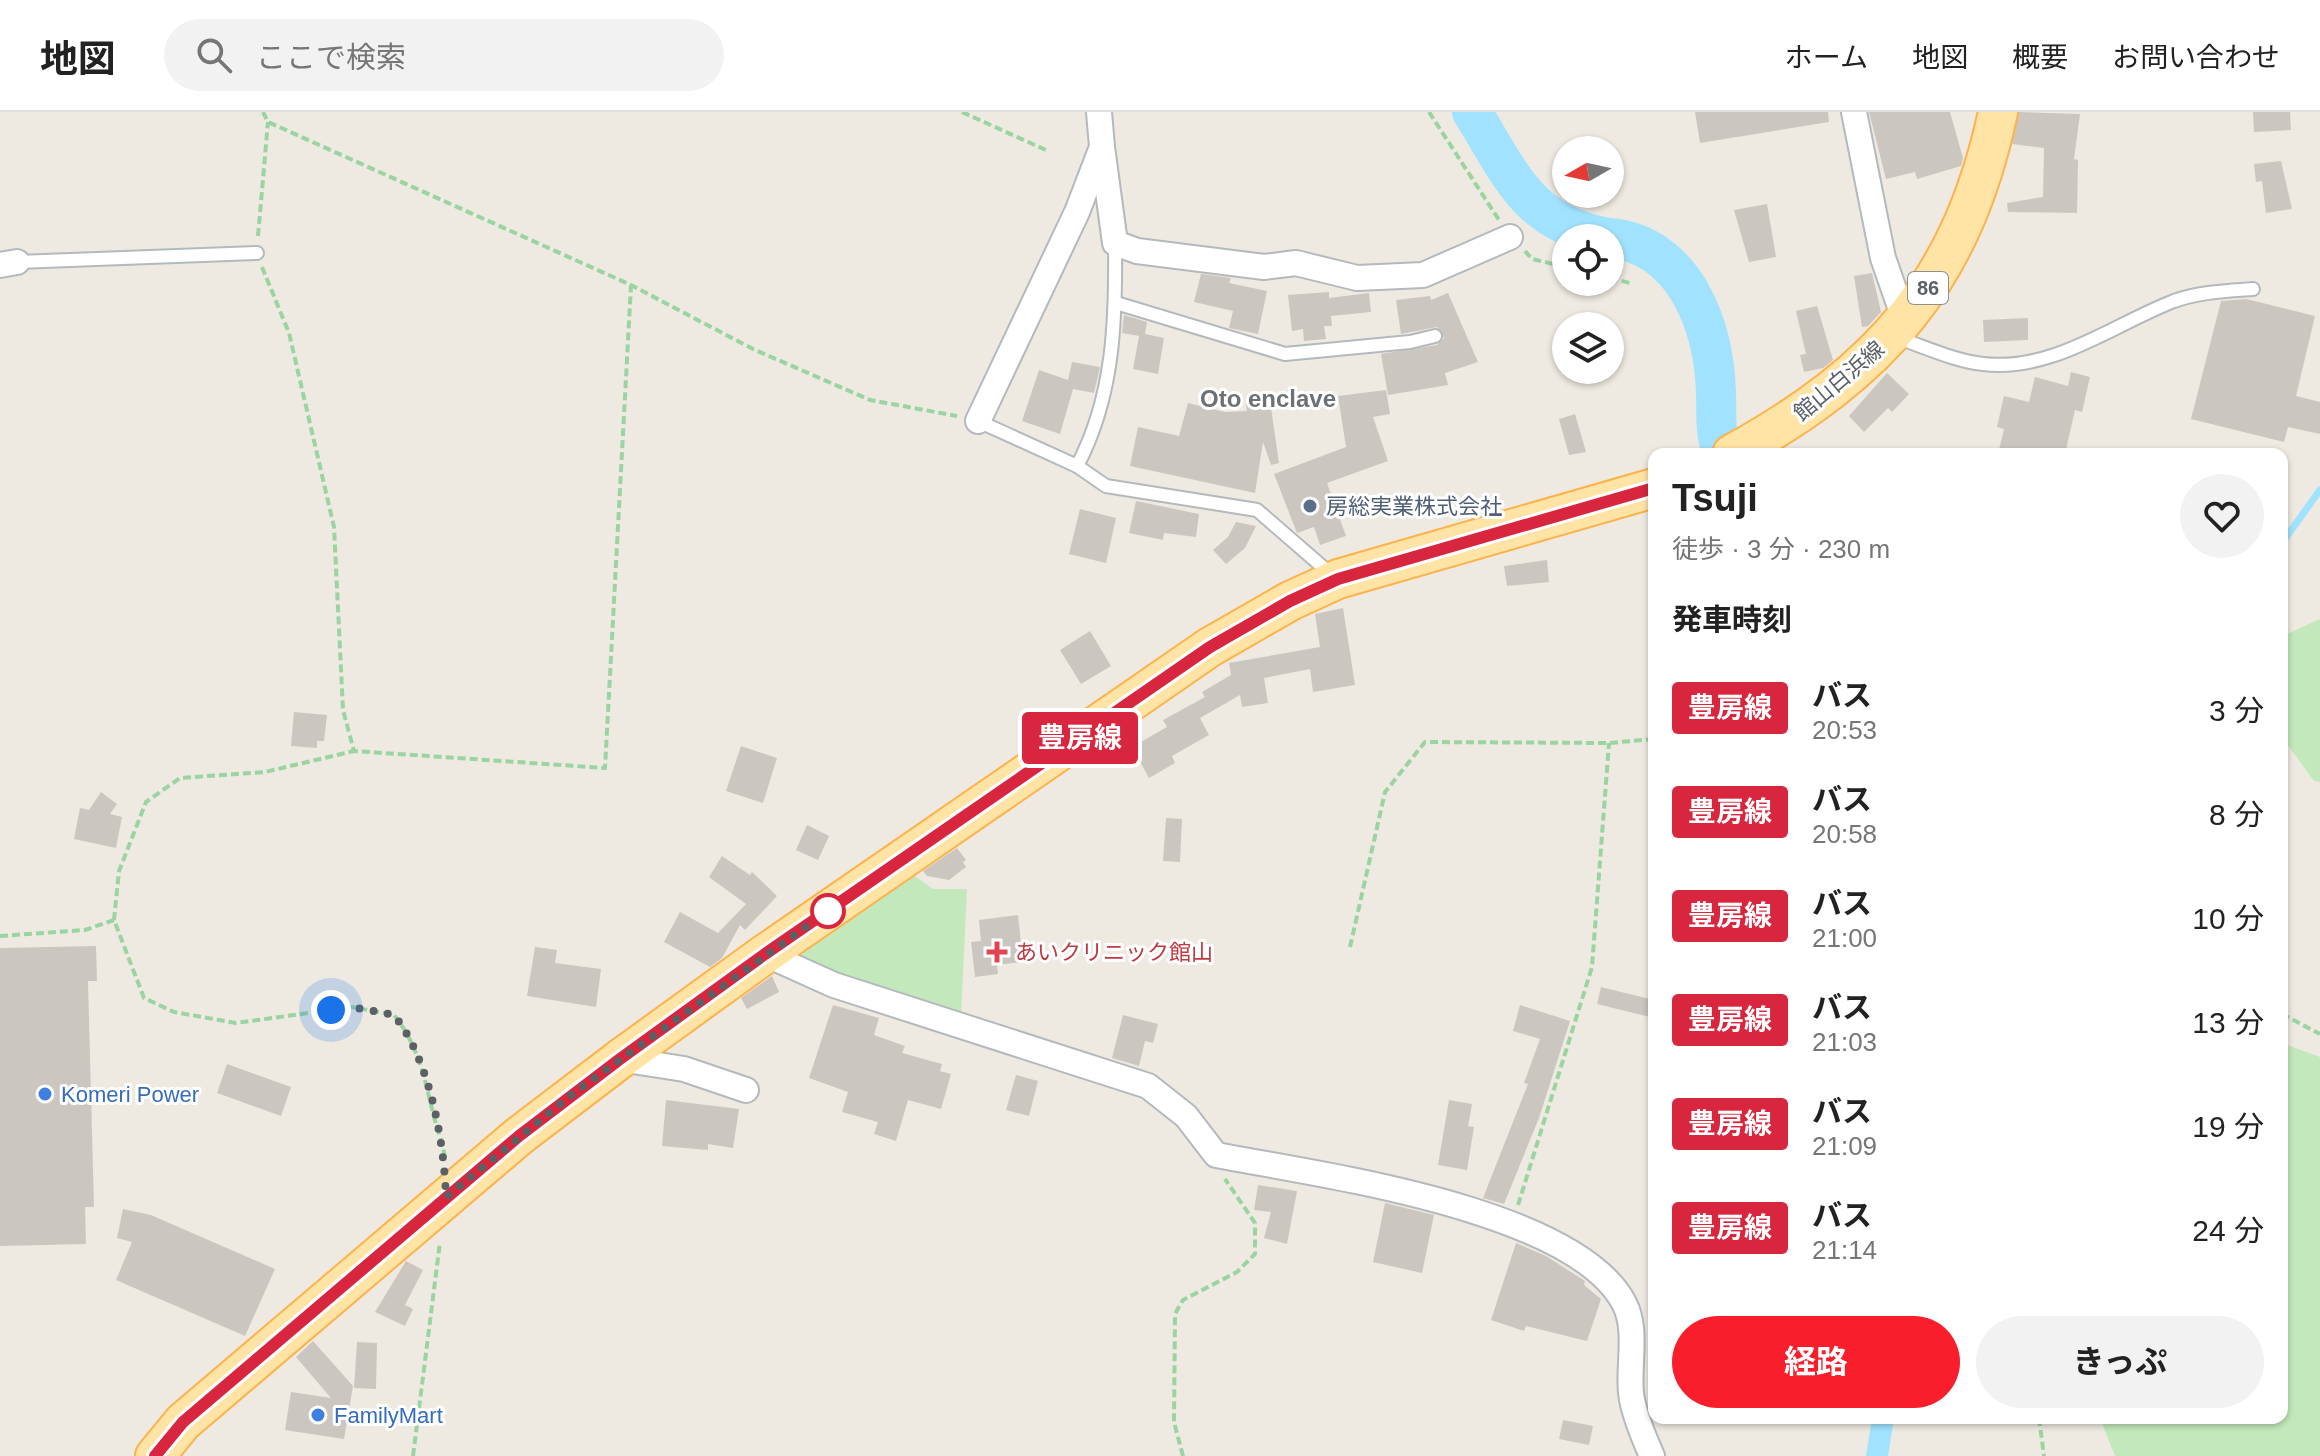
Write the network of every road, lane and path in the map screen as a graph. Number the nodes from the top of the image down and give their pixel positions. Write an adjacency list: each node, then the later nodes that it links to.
1 (263, 112): 7 (path)
2 (962, 112): 9 (path)
3 (1099, 112): 8 (street)
4 (1429, 112): 10 (path)
5 (1854, 112): 20 (street)
6 (1998, 112): 20 (main road, 館山白浜線 / 86)
7 (268, 122): 12 (path); 17 (path)
8 (1102, 147): 11 (street); 22 (street)
9 (1048, 151)
10 (1510, 237): 11 (street); 14 (path)
11 (1115, 243): 19 (lane)
12 (257, 253): 13 (lane); 29 (path)
13 (8, 264)
14 (1552, 264)
15 (1624, 282): 16 (path)
16 (1630, 283)
17 (631, 285): 22 (path); 29 (path)
18 (2253, 289): 20 (lane)
19 (1116, 303): 21 (lane); 24 (lane)
20 (1899, 329): 23 (main road, 館山白浜線 / 86)
21 (1435, 336)
22 (978, 421): 24 (lane)
23 (1743, 448)
24 (1077, 466): 26 (lane)
25 (1648, 490): 26 (main road)
26 (1338, 579): 33 (main road)
27 (1648, 740): 28 (path)
28 (1609, 743): 32 (path); 40 (path)
29 (354, 751): 30 (path)
30 (114, 920): 31 (path); 39 (path)
31 (0, 936)
32 (1350, 947)
33 (765, 954): 36 (main road); 38 (street)
34 (2288, 1017): 35 (path)
35 (2320, 1034)
36 (620, 1059): 37 (street); 39 (main road)
37 (746, 1090)
38 (1216, 1155): 40 (street); 44 (path)
39 (446, 1197): 42 (main road); 43 (path)
40 (1511, 1226): 45 (street)
41 (2040, 1424): 46 (path)
42 (155, 1456)
43 (413, 1456)
44 (1183, 1456)
45 (1652, 1456)
46 (2044, 1456)

